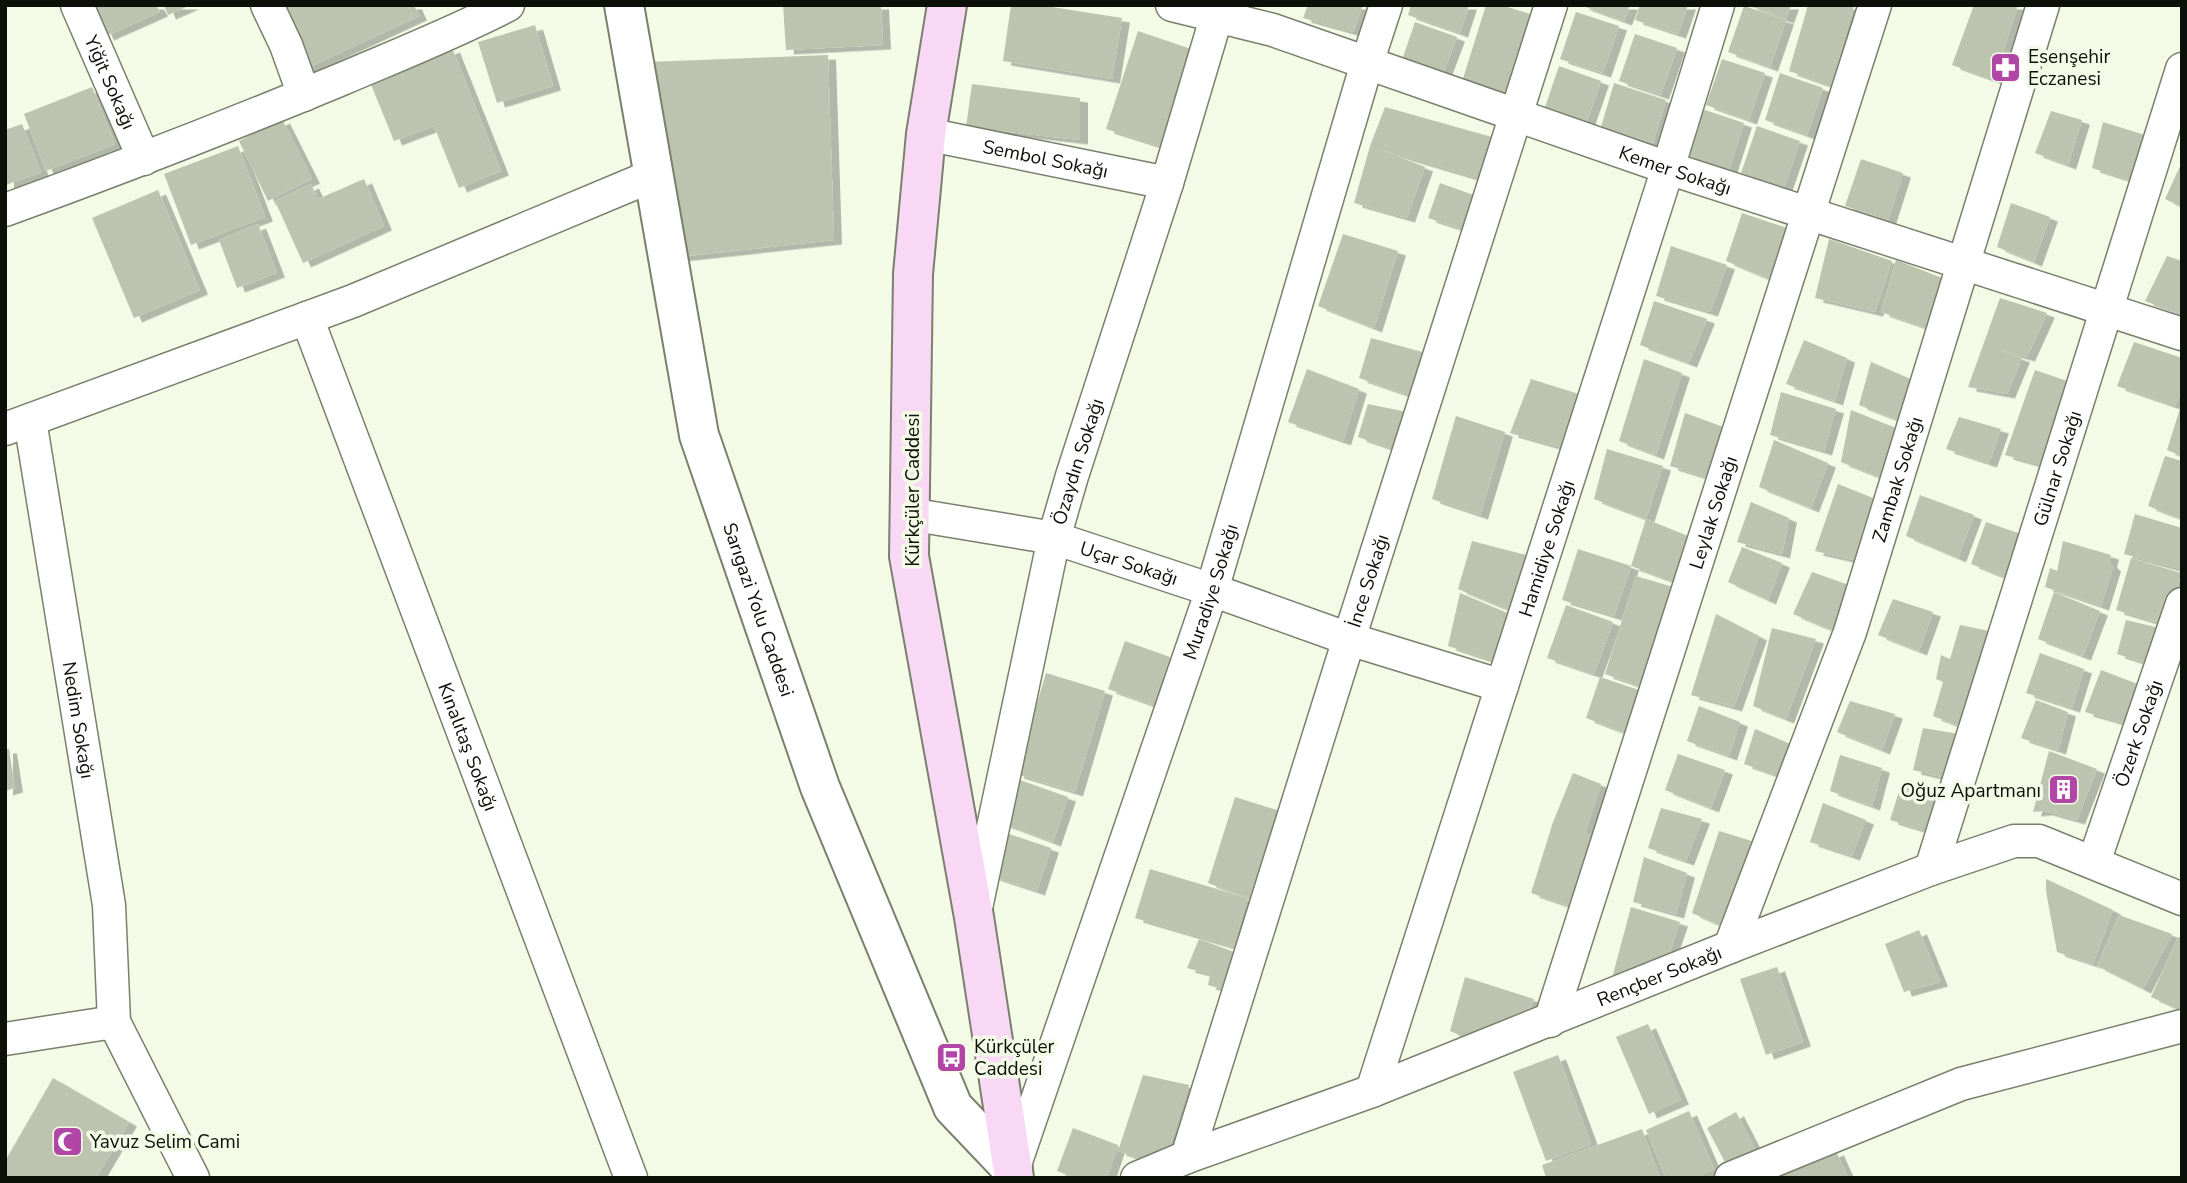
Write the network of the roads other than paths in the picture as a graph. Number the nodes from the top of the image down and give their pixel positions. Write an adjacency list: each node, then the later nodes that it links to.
1 (77, 5): 20 (street, Yiğit Sokağı)
2 (267, 5): 17 (street)
3 (508, 5): 13 (street)
4 (624, 5): 22 (street, Sarıgazi Yolu Caddesi)
5 (947, 5): 19 (main road, Kürkçüler Caddesi)
6 (1172, 5): 12 (street, Kemer Sokağı)
7 (1386, 5): 15 (street, Muradiye Sokağı)
8 (1551, 5): 18 (street, İnce Sokağı)
9 (1718, 5): 21 (street, Hamidiye Sokağı)
10 (1875, 5): 25 (street, Leylak Sokağı)
11 (2043, 5): 26 (street, Zambak Sokağı)
12 (1216, 15): 14 (street, Kemer Sokağı); 23 (street, Özaydın Sokağı)
13 (463, 16): 17 (street)
14 (1277, 18): 15 (street, Kemer Sokağı)
15 (1367, 63): 18 (street, Kemer Sokağı); 33 (street, Muradiye Sokağı)
16 (2182, 69): 27 (street, Gülnar Sokağı)
17 (304, 95): 20 (street)
18 (1516, 114): 21 (street, Kemer Sokağı); 35 (street, İnce Sokağı)
19 (926, 134): 23 (street, Sembol Sokağı); 31 (main road, Kürkçüler Caddesi)
20 (144, 159): 24 (street)
21 (1668, 168): 25 (street, Kemer Sokağı); 37 (street, Hamidiye Sokağı)
22 (654, 175): 28 (street); 49 (street, Sarıgazi Yolu Caddesi)
23 (1167, 183): 32 (street, Özaydın Sokağı)
24 (5, 211)
25 (1808, 214): 26 (street, Kemer Sokağı); 43 (street, Leylak Sokağı)
26 (1964, 265): 27 (street, Kemer Sokağı); 42 (street, Zambak Sokağı)
27 (2107, 309): 29 (street, Kemer Sokağı); 39 (street, Gülnar Sokağı)
28 (307, 317): 30 (street); 51 (street, Kınalıtaş Sokağı)
29 (2182, 334)
30 (18, 424): 44 (street, Nedim Sokağı)
31 (909, 514): 32 (street, Uçar Sokağı); 41 (main road, Kürkçüler Caddesi)
32 (1054, 538): 33 (street, Uçar Sokağı); 41 (street, Özaydın Sokağı)
33 (1212, 590): 35 (street, Uçar Sokağı); 49 (street, Muradiye Sokağı)
34 (2178, 617): 36 (street); 38 (street, Özerk Sokağı)
35 (1349, 639): 37 (street, Uçar Sokağı); 48 (street, İnce Sokağı)
36 (2182, 671)
37 (1502, 686): 47 (street, Hamidiye Sokağı)
38 (2094, 862): 39 (street, Rençber Sokağı); 40 (street, Rençber Sokağı)
39 (1931, 869): 42 (street, Rençber Sokağı)
40 (2182, 900)
41 (974, 917): 49 (main road, Kürkçüler Caddesi)
42 (1730, 947): 43 (street, Rençber Sokağı)
43 (1550, 1021): 47 (street, Rençber Sokağı)
44 (114, 1022): 46 (street); 50 (street)
45 (2182, 1026): 53 (street)
46 (5, 1039)
47 (1372, 1091): 48 (street, Rençber Sokağı)
48 (1187, 1157): 52 (street, Rençber Sokağı)
49 (1014, 1174)
50 (193, 1178)
51 (631, 1178)
52 (1137, 1178)
53 (1731, 1178)

